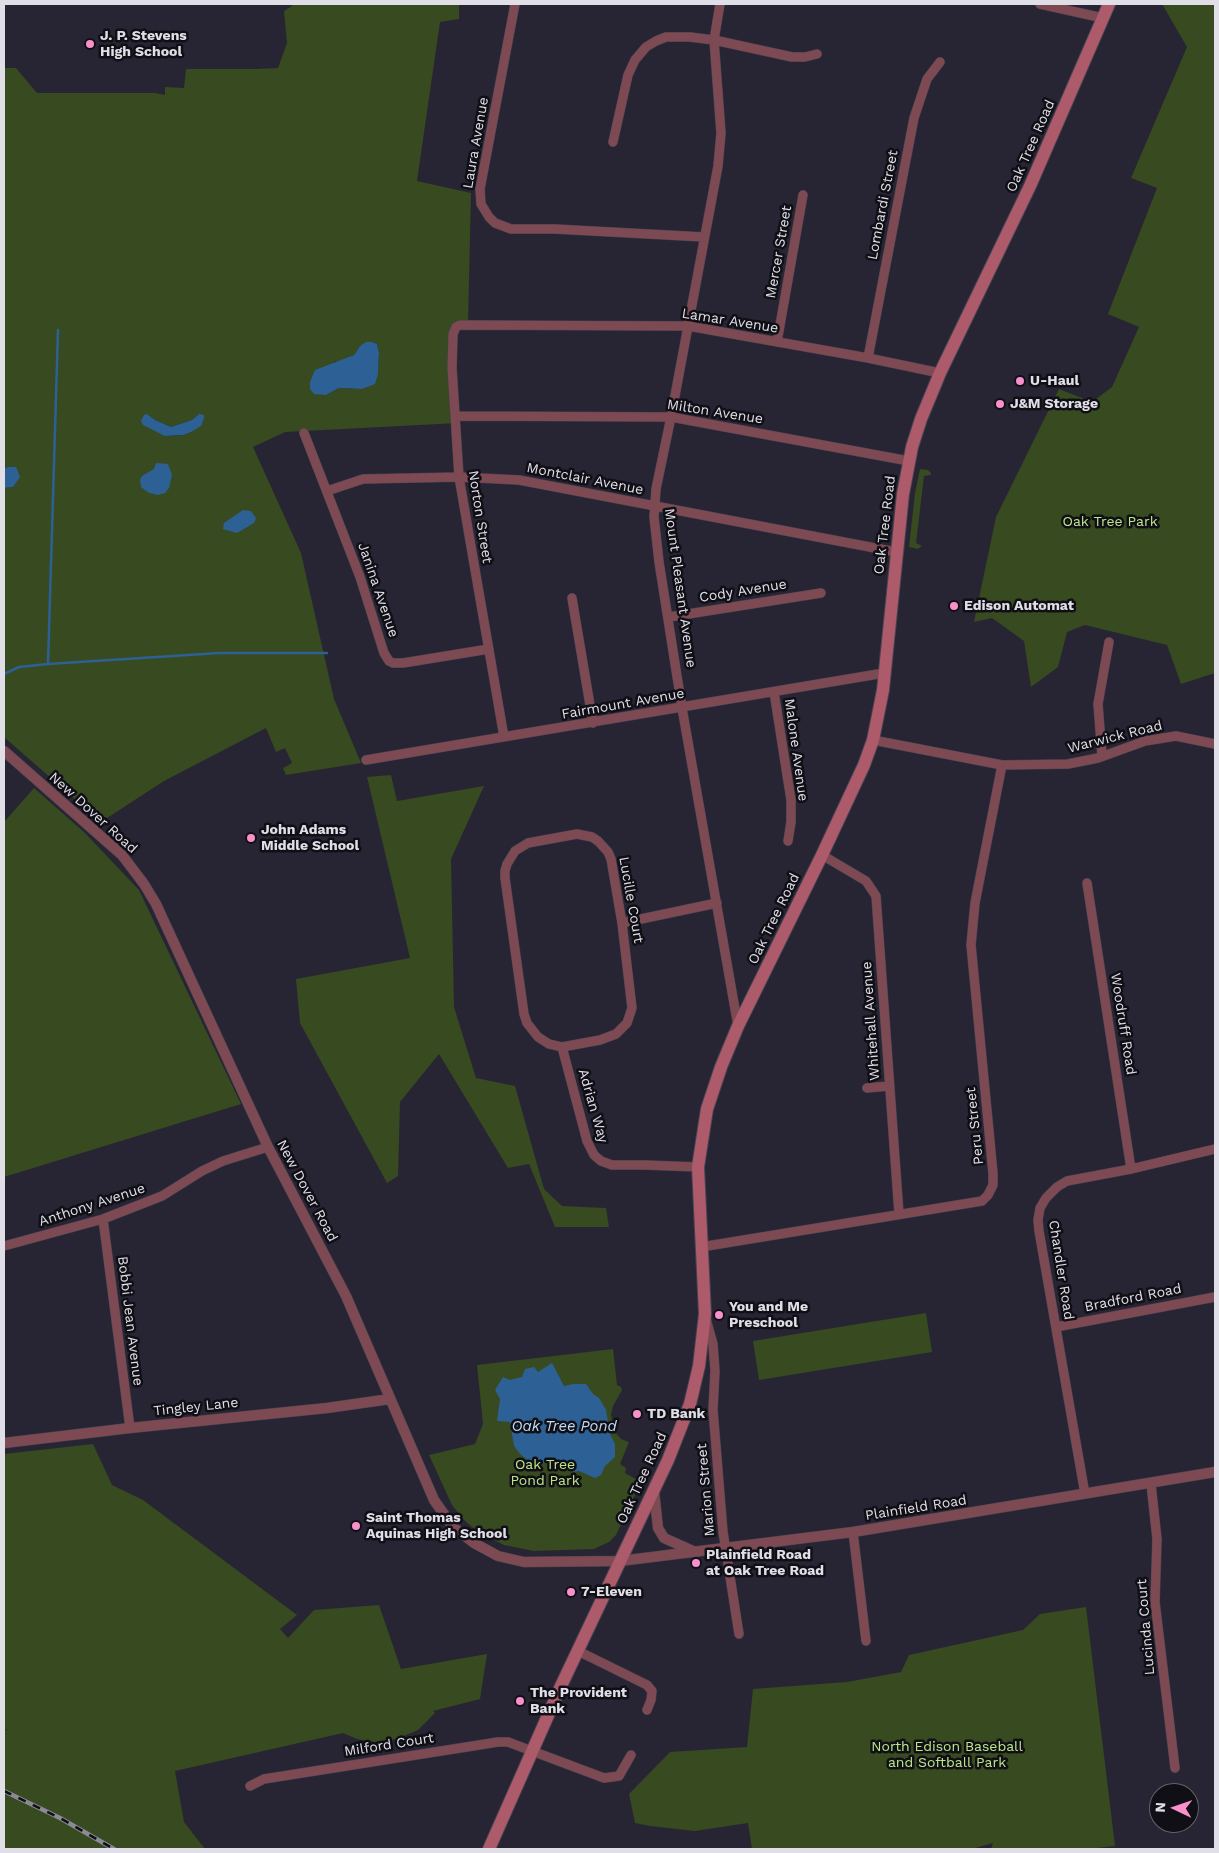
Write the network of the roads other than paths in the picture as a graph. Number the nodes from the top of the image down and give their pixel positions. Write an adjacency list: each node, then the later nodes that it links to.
1 (515, 4): 11 (street, Laura Avenue)
2 (720, 4): 6 (street, Mount Pleasant Avenue)
3 (1040, 4): 5 (street)
4 (1109, 4): 5 (main road, Oak Tree Road)
5 (1102, 18): 16 (main road, Oak Tree Road)
6 (714, 40): 7 (street); 9 (street); 11 (street, Mount Pleasant Avenue)
7 (817, 54)
8 (940, 62): 15 (street, Lombardi Street)
9 (613, 142)
10 (803, 195): 14 (street, Mercer Street)
11 (704, 237): 13 (street, Mount Pleasant Avenue)
12 (483, 325): 13 (street, Lamar Avenue); 17 (street, Norton Street)
13 (688, 326): 14 (street, Lamar Avenue); 18 (street, Mount Pleasant Avenue)
14 (778, 342): 15 (street, Lamar Avenue)
15 (868, 358): 16 (street, Lamar Avenue)
16 (940, 373): 20 (main road, Oak Tree Road)
17 (455, 416): 18 (street, Milton Avenue); 21 (street, Norton Street)
18 (671, 417): 20 (street, Milton Avenue); 23 (street, Mount Pleasant Avenue)
19 (304, 433): 22 (street, Janina Avenue)
20 (909, 461): 24 (main road, Oak Tree Road)
21 (458, 477): 22 (street, Montclair Avenue); 23 (street, Montclair Avenue); 29 (street, Norton Street)
22 (327, 492): 29 (street, Janina Avenue)
23 (654, 505): 24 (street, Montclair Avenue); 27 (street, Mount Pleasant Avenue)
24 (896, 552): 30 (main road, Oak Tree Road)
25 (821, 593): 27 (street, Cody Avenue)
26 (572, 598): 33 (street)
27 (668, 617): 32 (street, Mount Pleasant Avenue)
28 (1109, 642): 38 (street)
29 (489, 649): 34 (street, Norton Street)
30 (884, 673): 31 (street, Fairmount Avenue); 35 (main road, Oak Tree Road)
31 (774, 692): 32 (street, Fairmount Avenue); 41 (street, Malone Avenue)
32 (682, 708): 33 (street, Fairmount Avenue); 44 (street, Mount Pleasant Avenue)
33 (593, 723): 34 (street, Fairmount Avenue)
34 (504, 737): 39 (street, Fairmount Avenue)
35 (874, 740): 40 (street, Warwick Road); 42 (main road, Oak Tree Road)
36 (1215, 744): 38 (street, Warwick Road)
37 (4, 751): 50 (street, New Dover Road)
38 (1102, 756): 40 (street, Warwick Road)
39 (366, 760)
40 (1002, 765): 54 (street, Peru Street)
41 (788, 841)
42 (822, 855): 46 (main road, Oak Tree Road); 48 (street, Whitehall Avenue)
43 (1087, 883): 53 (street, Woodruff Road)
44 (717, 903): 45 (street); 46 (street, Mount Pleasant Avenue)
45 (622, 924): 47 (street, Lucille Court); 47 (street, Lucille Court)
46 (738, 1026): 52 (main road, Oak Tree Road)
47 (562, 1047): 52 (street, Adrian Way)
48 (889, 1086): 49 (street); 54 (street, Whitehall Avenue)
49 (867, 1088)
50 (268, 1147): 55 (street, Anthony Avenue); 61 (street, New Dover Road)
51 (1215, 1150): 53 (street, Chandler Road)
52 (698, 1167): 57 (main road, Oak Tree Road)
53 (1131, 1169): 60 (street, Chandler Road)
54 (899, 1214): 57 (street, Peru Street)
55 (103, 1218): 56 (street, Anthony Avenue); 62 (street, Bobbi Jean Avenue)
56 (4, 1246)
57 (701, 1247): 59 (main road, Oak Tree Road)
58 (1215, 1297): 60 (street, Bradford Road)
59 (705, 1314): 66 (main road, Oak Tree Road); 69 (street, Marion Street)
60 (1056, 1327): 67 (street, Chandler Road)
61 (390, 1399): 62 (street, Tingley Lane); 71 (street, New Dover Road)
62 (130, 1428): 63 (street, Tingley Lane)
63 (4, 1443)
64 (1215, 1472): 65 (street, Plainfield Road)
65 (1151, 1484): 67 (street, Plainfield Road); 78 (street, Lucinda Court)
66 (654, 1490): 70 (street); 71 (main road, Oak Tree Road)
67 (1085, 1494): 68 (street, Plainfield Road)
68 (854, 1532): 69 (street, Plainfield Road); 73 (street)
69 (726, 1547): 70 (street, Plainfield Road); 72 (street, Marion Street)
70 (694, 1551): 71 (street, Plainfield Road)
71 (620, 1561): 74 (main road, Oak Tree Road)
72 (739, 1634)
73 (866, 1641)
74 (578, 1651): 75 (street); 76 (main road, Oak Tree Road)
75 (648, 1710)
76 (533, 1750): 77 (street, Milford Court); 79 (street, Milford Court); 80 (main road, Oak Tree Road)
77 (631, 1755)
78 (1175, 1768)
79 (250, 1786)
80 (490, 1849)

